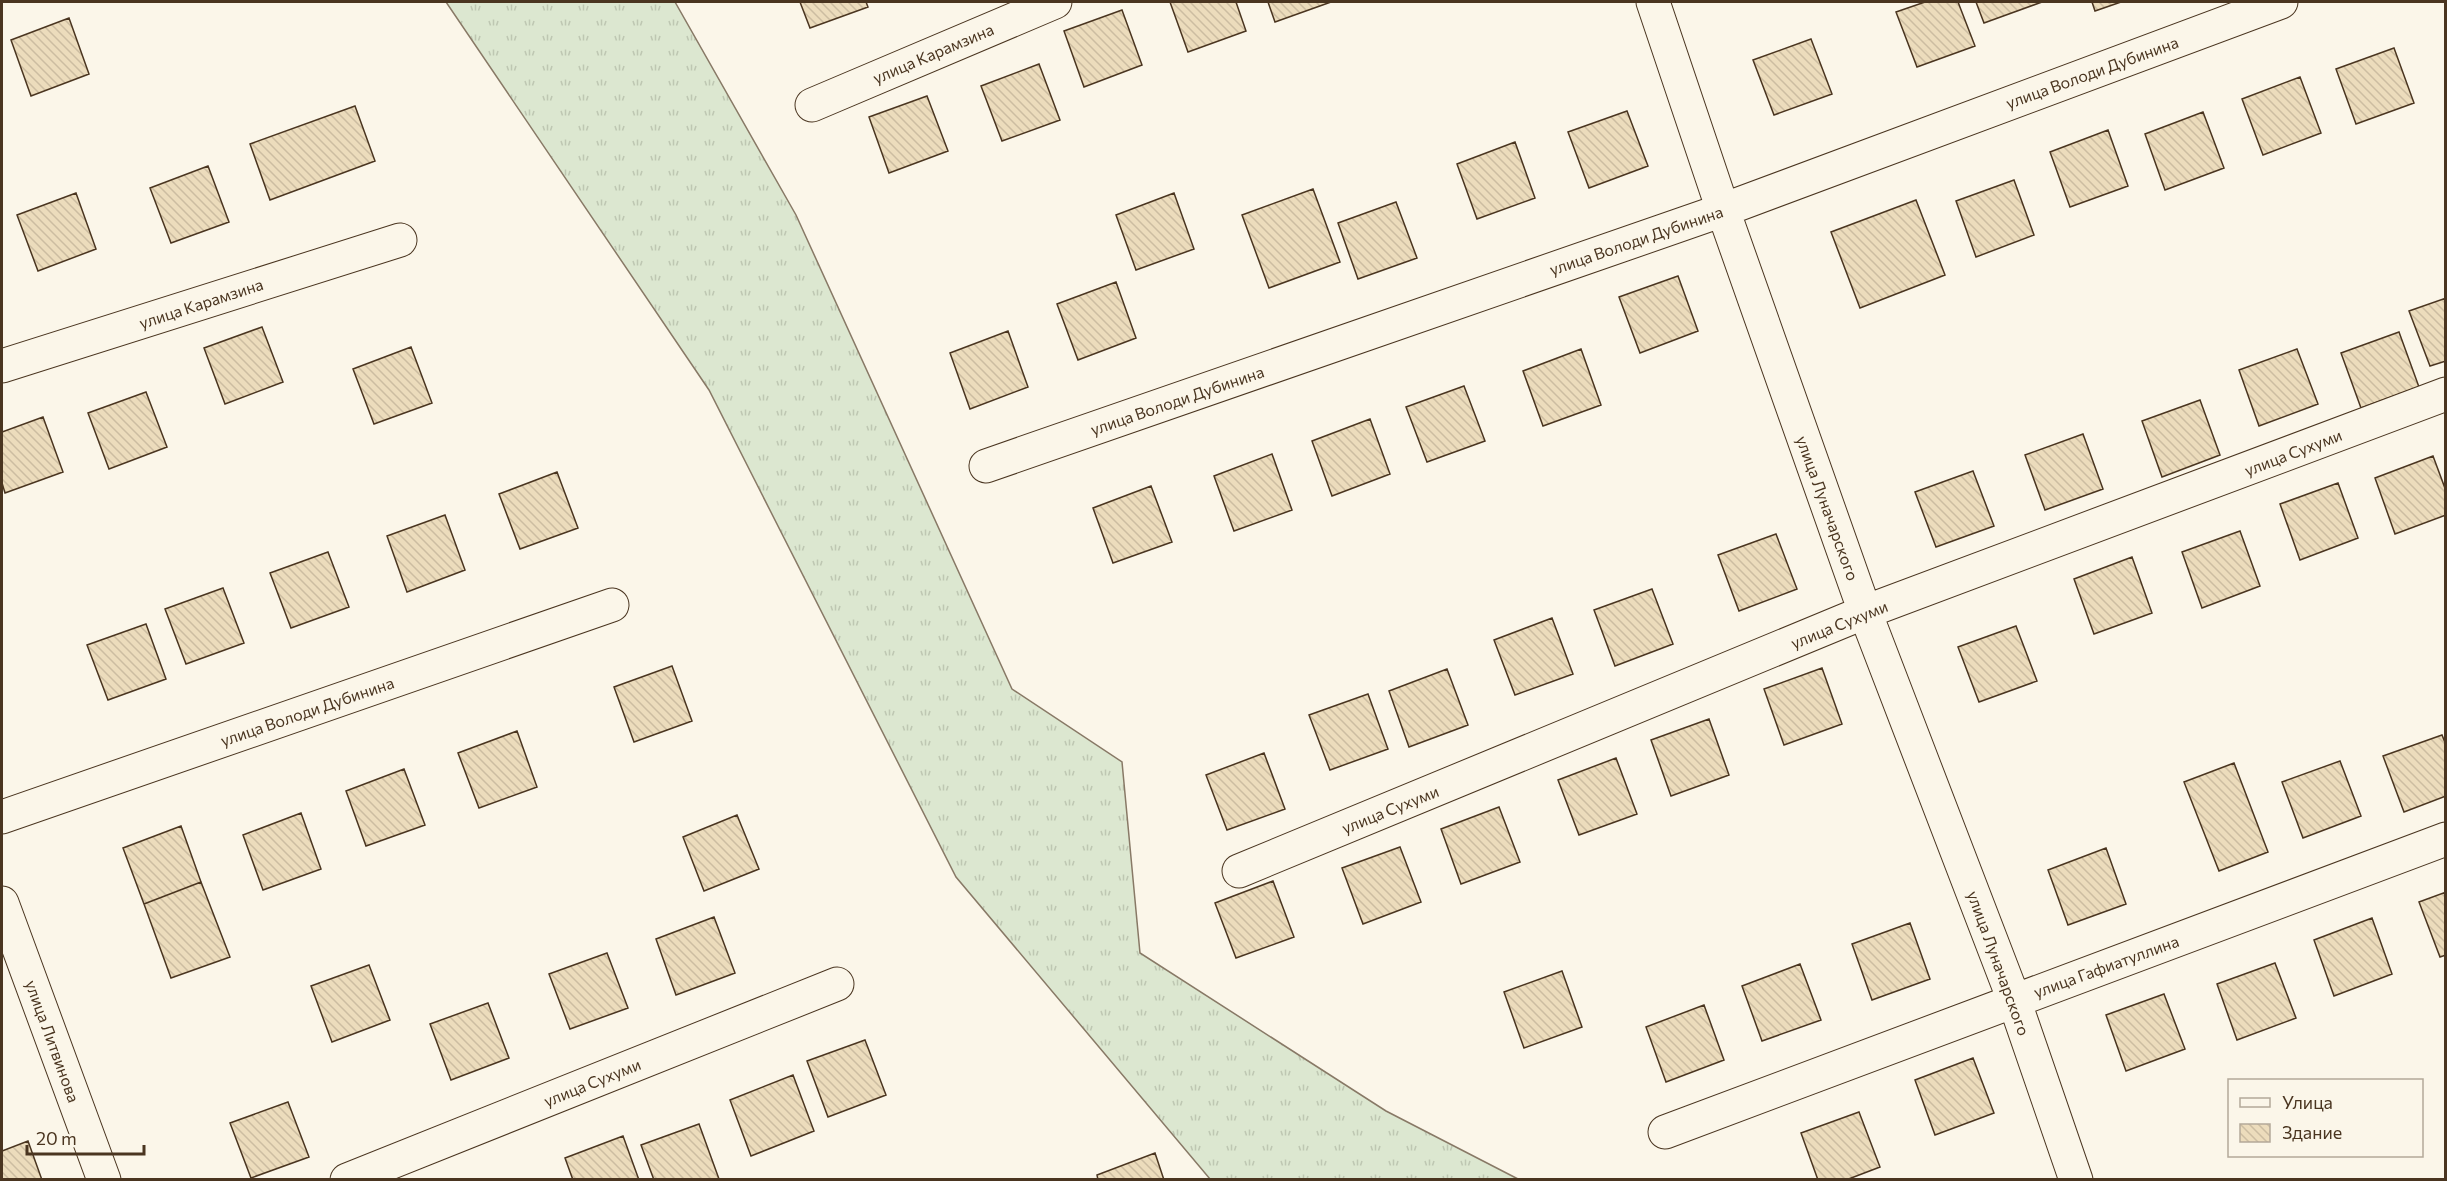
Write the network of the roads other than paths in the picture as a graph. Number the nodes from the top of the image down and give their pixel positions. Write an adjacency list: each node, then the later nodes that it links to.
1 (1055, 2): 4 (street, улица Карамзина)
2 (1653, 2): 5 (street, улица Луначарского)
3 (2281, 2): 5 (street, улица Володи Дубинина)
4 (812, 105)
5 (1723, 210): 9 (street, улица Володи Дубинина); 11 (street, улица Луначарского)
6 (400, 240): 7 (street, улица Карамзина)
7 (2, 366)
8 (2445, 394): 11 (street, улица Сухуми)
9 (986, 466)
10 (612, 605): 12 (street, улица Володи Дубинина)
11 (1865, 612): 14 (street, улица Сухуми); 17 (street, улица Луначарского)
12 (2, 817)
13 (2445, 840): 17 (street, улица Гафиатуллина)
14 (1239, 871)
15 (2, 903): 19 (street, улица Литвинова)
16 (837, 984): 20 (street, улица Сухуми)
17 (2014, 1000): 18 (street, улица Гафиатуллина); 21 (street, улица Луначарского)
18 (1665, 1132)
19 (104, 1179)
20 (346, 1179)
21 (2076, 1179)

